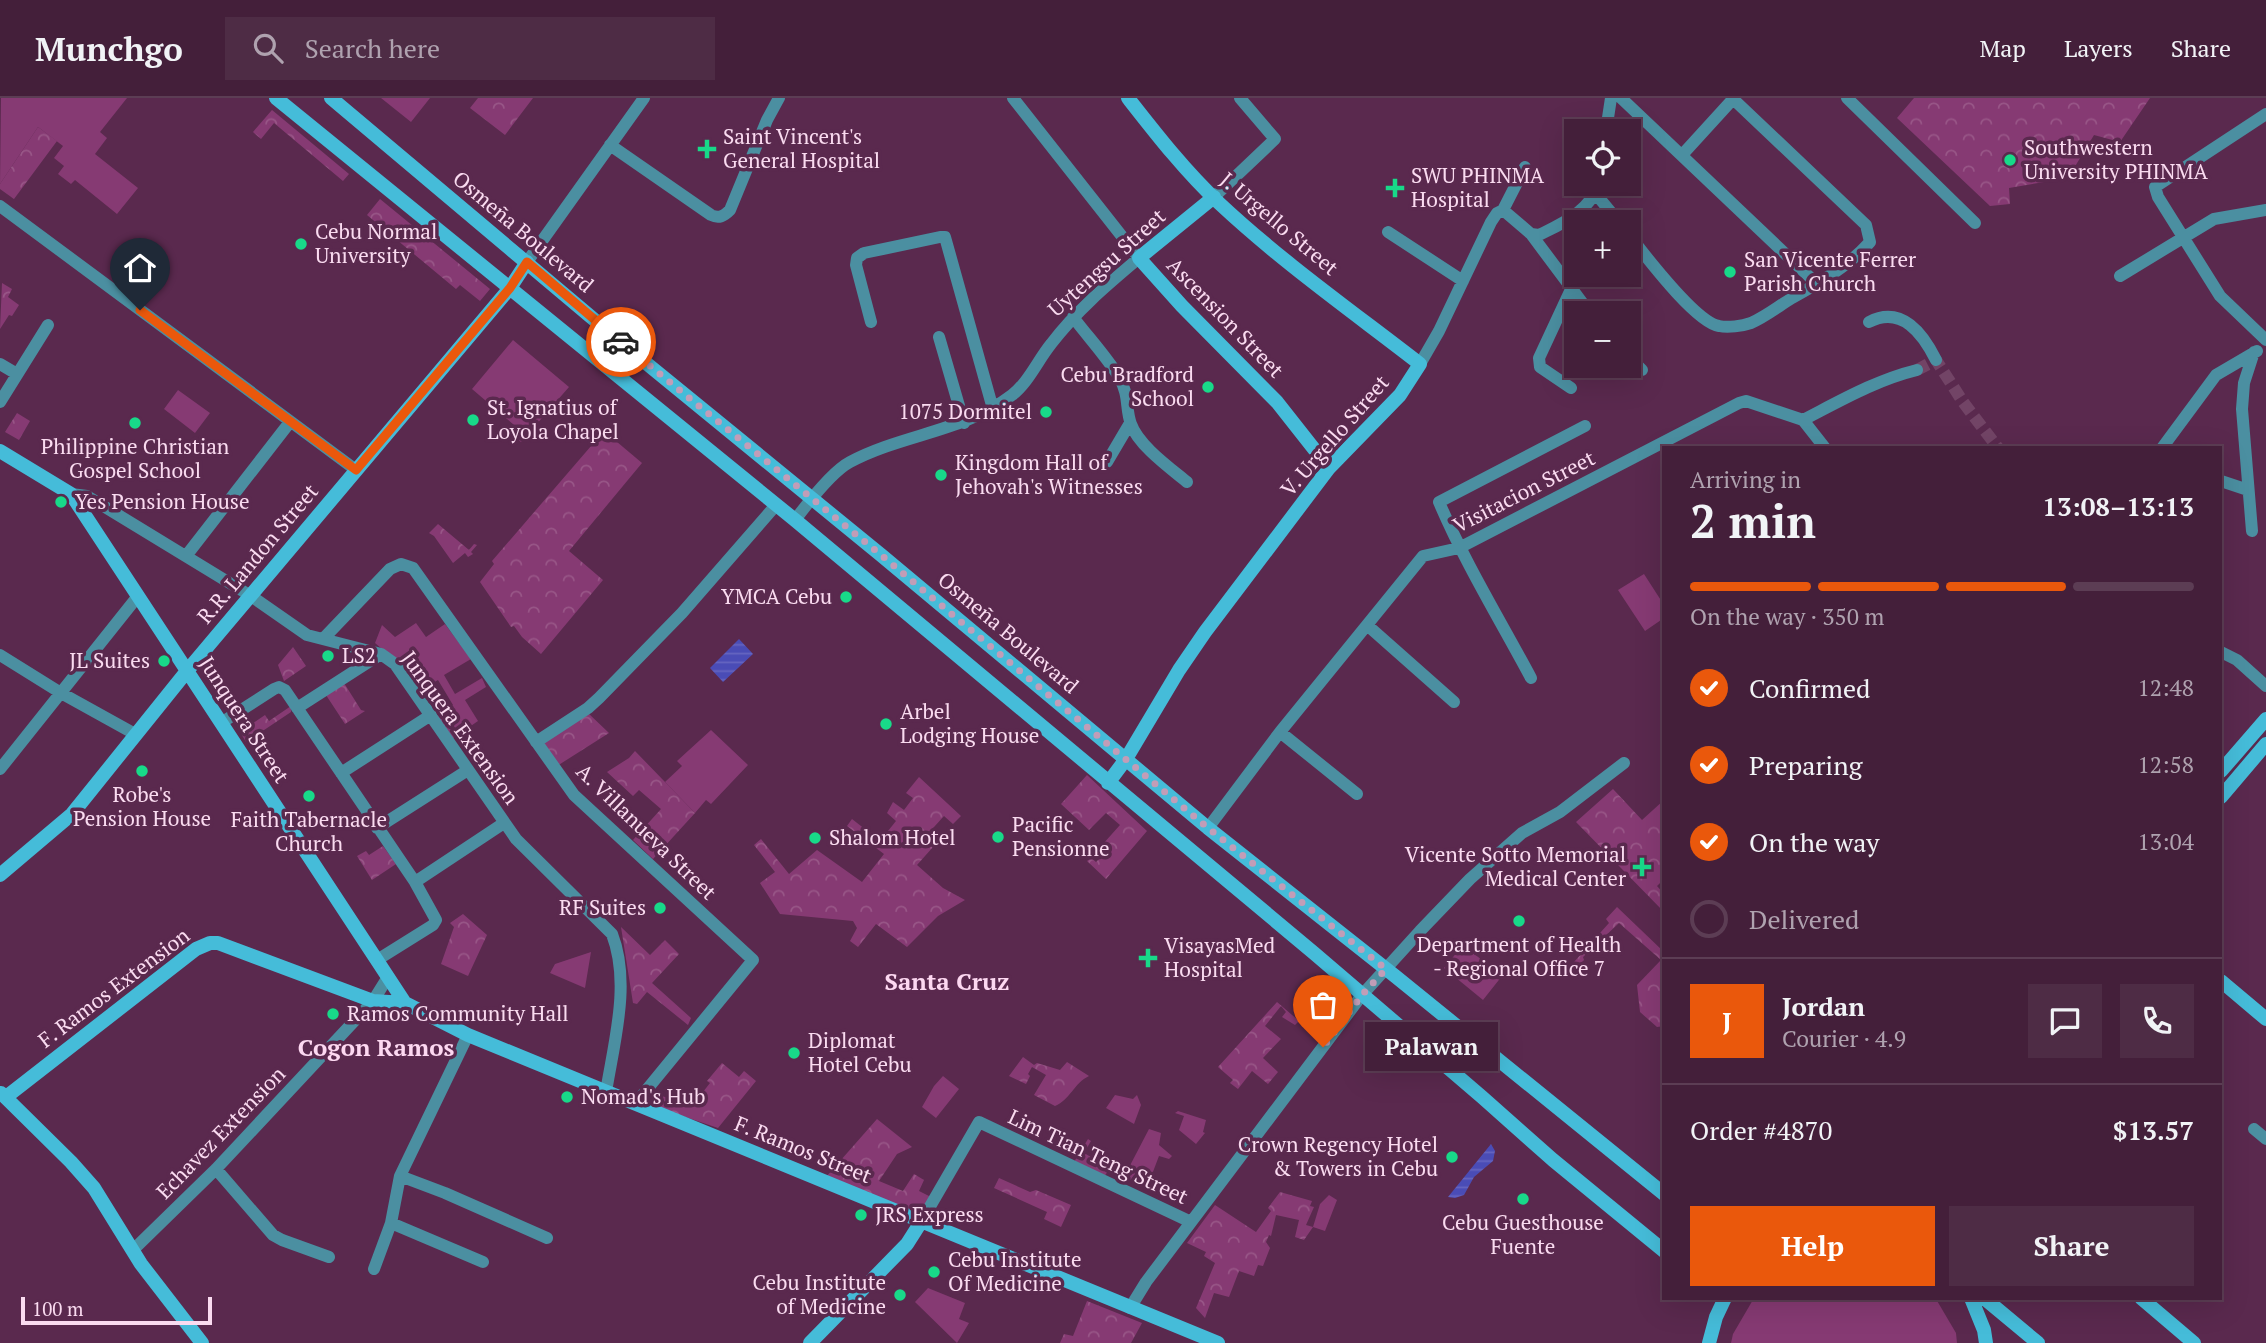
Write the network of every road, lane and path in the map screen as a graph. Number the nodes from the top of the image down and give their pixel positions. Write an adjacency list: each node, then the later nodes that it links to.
1 (276, 98): 34 (street)
2 (331, 98): 28 (street, Osmeña Boulevard)
3 (644, 98): 14 (street, R.R. Landon Street)
4 (779, 98): 14 (street)
5 (1013, 98): 27 (street, Ascension Street)
6 (1128, 98): 18 (street, J. Urgello Street)
7 (1240, 98): 18 (street)
8 (1611, 98): 13 (street)
9 (1621, 98): 15 (street)
10 (1733, 98): 15 (street); 32 (street)
11 (1847, 98): 22 (street)
12 (2266, 114): 25 (street)
13 (1608, 119)
14 (610, 145): 28 (street, R.R. Landon Street)
15 (1682, 155): 32 (street)
16 (1525, 167): 20 (street, V. Urgello Street)
17 (1591, 196): 24 (street)
18 (1214, 197): 27 (street, Uytengsu Street); 45 (street, J. Urgello Street)
19 (0, 206): 52 (street)
20 (1503, 210): 24 (street); 31 (street, V. Urgello Street)
21 (2266, 210): 25 (street)
22 (1975, 223)
23 (1388, 232): 31 (street)
24 (1531, 234): 30 (street)
25 (2182, 237): 29 (street); 41 (street)
26 (1641, 250): 32 (street)
27 (1139, 258): 36 (street, Uytengsu Street); 60 (street, Ascension Street)
28 (527, 262): 34 (street, R.R. Landon Street); 66 (street, Osmeña Boulevard)
29 (2120, 276)
30 (1564, 277)
31 (1463, 281): 45 (street, V. Urgello Street)
32 (1817, 284)
33 (1572, 287): 35 (street); 48 (street)
34 (510, 288): 61 (street, R.R. Landon Street); 67 (street)
35 (1582, 301)
36 (1073, 317): 50 (street, Uytengsu Street); 54 (street)
37 (870, 322): 50 (street)
38 (1869, 322): 43 (street)
39 (48, 325): 47 (street)
40 (939, 337): 53 (street)
41 (2266, 343): 42 (street)
42 (2254, 352): 57 (street); 64 (street)
43 (1936, 360)
44 (0, 364): 47 (street)
45 (1420, 364): 60 (street, V. Urgello Street)
46 (1917, 370): 51 (street)
47 (17, 374): 49 (street)
48 (1571, 388)
49 (0, 402)
50 (993, 409): 53 (street, Uytengsu Street)
51 (1803, 421): 56 (street); 70 (street, Visitacion Street)
52 (290, 422): 61 (street); 71 (street)
53 (964, 423): 66 (street, Uytengsu Street)
54 (1130, 423): 59 (street); 63 (street)
55 (1585, 426): 70 (street)
56 (1823, 446)
57 (2163, 446)
58 (0, 451): 65 (street, Junquera Street)
59 (1107, 462)
60 (1329, 468): 92 (street, V. Urgello Street)
61 (356, 470): 73 (street, R.R. Landon Street)
62 (2222, 481): 64 (street)
63 (1187, 482)
64 (2248, 489): 69 (street)
65 (71, 494): 71 (street, Junquera Extension); 72 (street, Junquera Street)
66 (812, 499): 68 (street, Uytengsu Street); 92 (street, Osmeña Boulevard)
67 (776, 505): 68 (street); 90 (street)
68 (795, 520): 98 (street)
69 (2252, 531)
70 (1459, 548): 74 (street, Visitacion Street); 80 (street)
71 (186, 556): 73 (street, Junquera Extension)
72 (138, 596): 79 (street, Junquera Street); 82 (street)
73 (251, 596): 75 (street, Junquera Extension); 79 (street, R.R. Landon Street)
74 (1367, 625): 83 (street); 88 (street, Visitacion Street)
75 (323, 639): 77 (street, Junquera Extension); 90 (street, A. Villanueva Street)
76 (2222, 652): 81 (street)
77 (381, 654): 84 (street); 85 (street, Junquera Extension)
78 (0, 655): 82 (street)
79 (187, 671): 87 (street, Junquera Street); 89 (street, R.R. Landon Street)
80 (1531, 678)
81 (2266, 686)
82 (61, 693): 89 (street); 94 (street)
83 (1454, 702)
84 (297, 708): 87 (street); 97 (street)
85 (430, 715): 95 (street, Junquera Extension); 97 (street)
86 (2266, 719): 96 (street)
87 (221, 723): 106 (street, Junquera Street)
88 (1279, 732): 99 (street); 103 (street, Visitacion Street)
89 (135, 734): 104 (street, R.R. Landon Street)
90 (536, 742): 117 (street, A. Villanueva Street)
91 (2266, 744): 100 (street)
92 (1126, 759): 98 (street, V. Urgello Street); 103 (street, Osmeña Boulevard)
93 (1624, 763): 107 (street)
94 (0, 769)
95 (468, 770): 101 (street, Junquera Extension); 102 (street)
96 (2222, 770)
97 (341, 773): 102 (street)
98 (1108, 783): 110 (street)
99 (1357, 794)
100 (2222, 796)
101 (504, 823): 105 (street); 115 (street, Junquera Extension)
102 (377, 828): 105 (street)
103 (1208, 828): 107 (street, Osmeña Boulevard)
104 (0, 875)
105 (415, 882): 106 (street)
106 (377, 961): 108 (street, Junquera Street)
107 (1386, 969): 110 (street); 122 (street, Osmeña Boulevard)
108 (388, 977): 111 (street, Echavez Extension); 112 (street, Junquera Street)
109 (2222, 982): 113 (street)
110 (1362, 995): 124 (street); 127 (street)
111 (373, 1000): 112 (street, F. Ramos Street); 116 (street, F. Ramos Extension); 120 (street, Echavez Extension)
112 (405, 1003): 114 (street, F. Ramos Street)
113 (2266, 1019)
114 (468, 1035): 115 (street, F. Ramos Street); 121 (street)
115 (606, 1092): 117 (street, F. Ramos Street)
116 (3, 1095): 128 (street)
117 (635, 1104): 123 (street, F. Ramos Street)
118 (2254, 1129): 119 (street)
119 (2266, 1139)
120 (215, 1169): 128 (street, Echavez Extension); 129 (street)
121 (400, 1176): 125 (street); 126 (street)
122 (1662, 1192)
123 (922, 1222): 124 (street, Lim Tian Teng Street); 137 (street, F. Ramos Street); 140 (street)
124 (1191, 1222): 137 (street)
125 (391, 1223): 130 (street); 131 (street)
126 (548, 1238)
127 (1662, 1249)
128 (134, 1250): 139 (street)
129 (329, 1257)
130 (483, 1262)
131 (374, 1269)
132 (1712, 1300): 138 (street)
133 (1724, 1300): 138 (street)
134 (1972, 1300): 143 (street)
135 (1986, 1300): 144 (street)
136 (2143, 1300): 145 (street)
137 (1130, 1308): 141 (street, F. Ramos Street)
138 (1716, 1317): 142 (street)
139 (202, 1343)
140 (810, 1343)
141 (1218, 1343)
142 (1709, 1343)
143 (1986, 1343)
144 (2038, 1343)
145 (2194, 1343)

